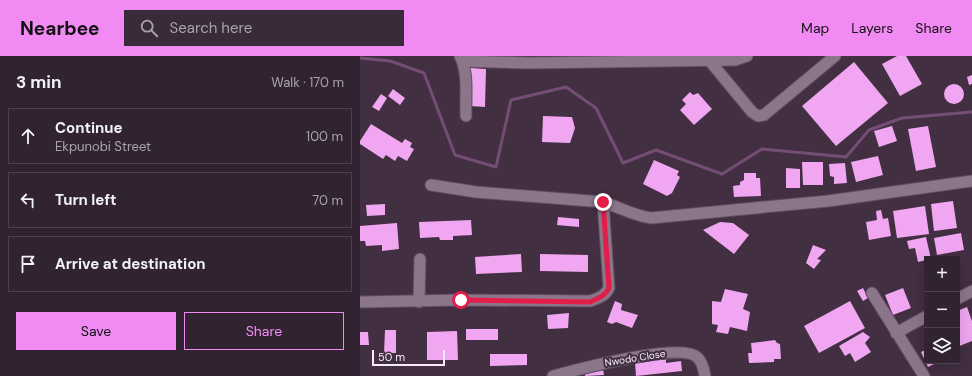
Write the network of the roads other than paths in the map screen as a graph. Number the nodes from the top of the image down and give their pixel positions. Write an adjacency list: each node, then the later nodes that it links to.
1 (747, 56): 4 (street)
2 (835, 56): 4 (street)
3 (461, 58): 4 (street); 5 (street)
4 (709, 60)
5 (466, 116)
6 (972, 181): 8 (street)
7 (431, 185): 8 (street)
8 (603, 202): 14 (street)
9 (420, 259): 14 (street)
10 (972, 291): 12 (street)
11 (872, 293): 16 (street)
12 (960, 297)
13 (360, 302): 14 (street)
14 (419, 302)
15 (924, 318): 16 (street)
16 (896, 333): 19 (street)
17 (553, 376): 18 (street, Nwodo Close)
18 (705, 376)
19 (924, 376)

